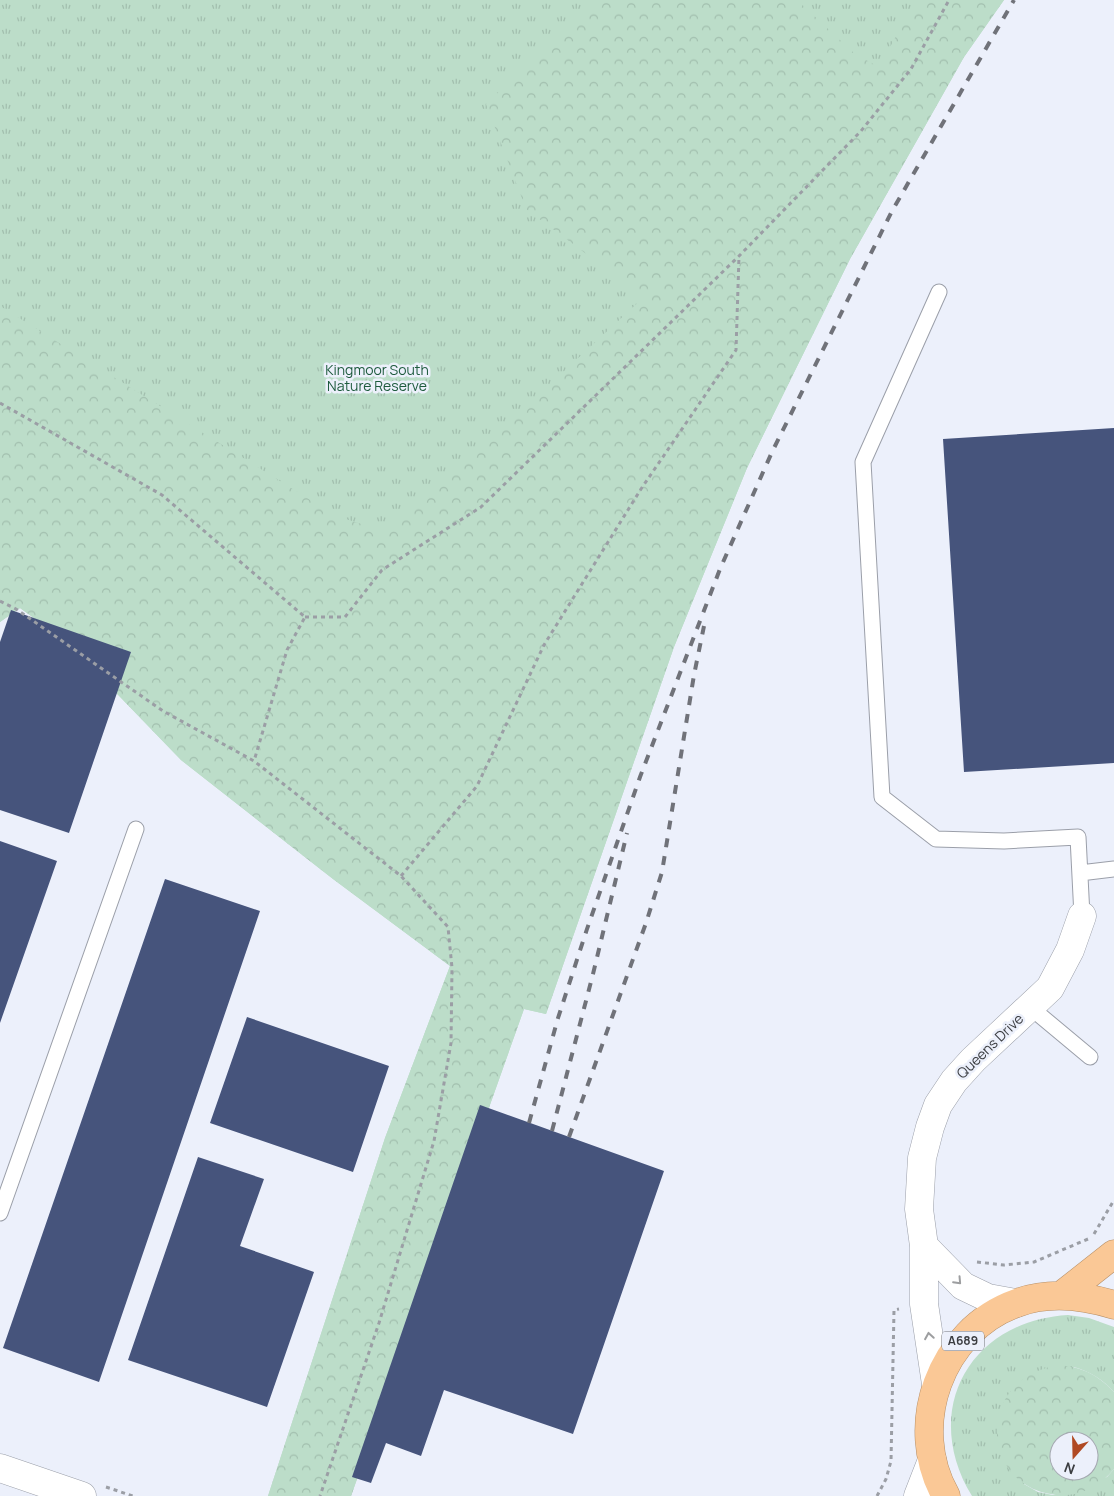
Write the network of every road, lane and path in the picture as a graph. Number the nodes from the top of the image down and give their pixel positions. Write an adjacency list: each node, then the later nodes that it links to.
1 (949, 0): 2 (path)
2 (739, 256): 6 (path); 11 (path)
3 (939, 292): 10 (lane)
4 (0, 403): 6 (path)
5 (0, 601): 7 (path)
6 (305, 617): 7 (path)
7 (254, 761): 11 (path)
8 (136, 829): 15 (lane)
9 (1114, 869): 10 (lane)
10 (1080, 873): 12 (lane)
11 (401, 876): 26 (path)
12 (1082, 916): 13 (street, Queens Drive)
13 (1030, 1007): 14 (lane); 16 (street, Queens Drive)
14 (1090, 1057)
15 (0, 1213)
16 (924, 1246): 19 (street, one-way to 19); 22 (street, Queens Drive, one-way to 16)
17 (1114, 1254): 18 (highway)
18 (1062, 1295): 19 (highway, A689); 20 (highway, A689)
19 (1016, 1303): 22 (highway, A689)
20 (1114, 1305)
21 (894, 1310): 27 (path)
22 (936, 1384): 23 (highway, A689)
23 (932, 1460): 28 (street); 29 (highway, A689)
24 (0, 1468): 25 (street)
25 (82, 1496)
26 (320, 1496)
27 (877, 1496)
28 (918, 1496)
29 (946, 1496)

